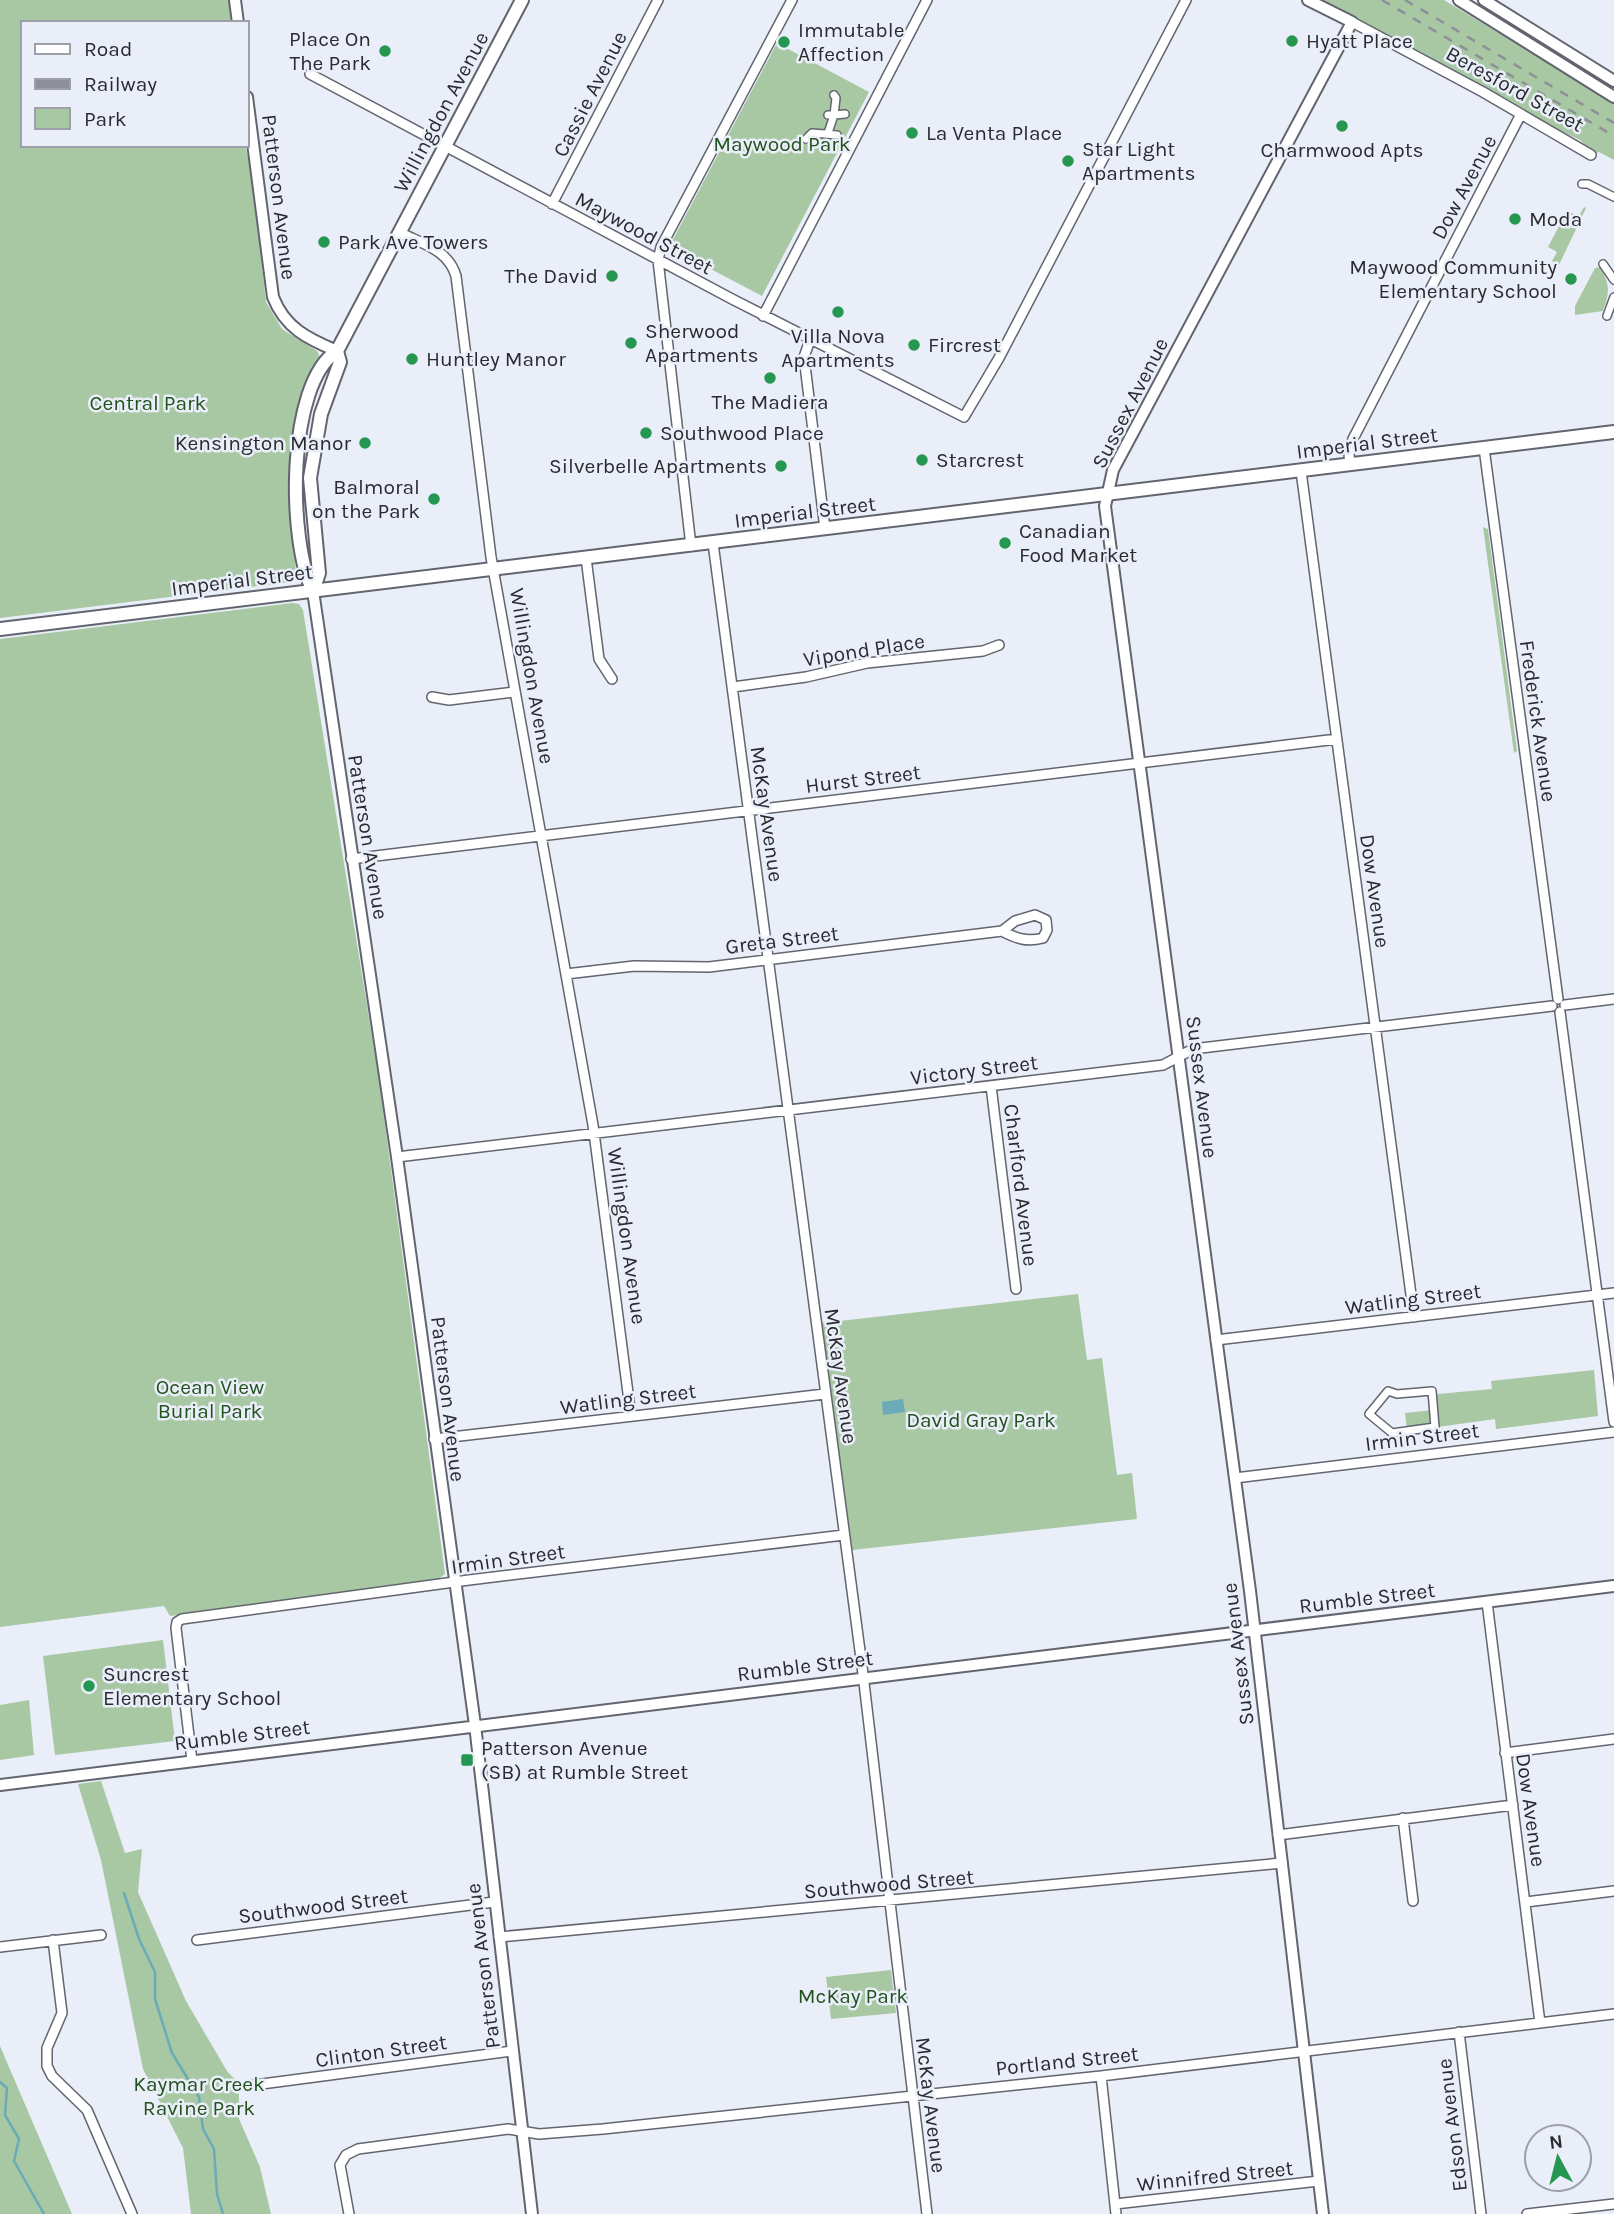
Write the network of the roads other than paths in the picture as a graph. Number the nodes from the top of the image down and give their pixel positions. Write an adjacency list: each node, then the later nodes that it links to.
1 (235, 0): 10 (street)
2 (522, 0): 23 (main road, Willingdon Avenue)
3 (658, 0): 27 (street, Cassie Avenue)
4 (792, 0): 29 (street)
5 (927, 0): 33 (street)
6 (1186, 0): 35 (street, Maywood Street)
7 (1308, 0): 11 (street, Beresford Street)
8 (1459, 0): 14 (street)
9 (1484, 0): 13 (street)
10 (237, 21)
11 (1352, 22): 18 (street, Beresford Street); 41 (street, Sussex Avenue)
12 (310, 74): 23 (street, Maywood Street)
13 (1614, 80)
14 (1614, 97)
15 (837, 98): 19 (street)
16 (248, 105): 36 (street, Patterson Avenue)
17 (845, 114): 19 (street)
18 (1521, 114): 24 (street, Beresford Street); 39 (street, Dow Avenue)
19 (831, 115): 20 (street)
20 (824, 131): 21 (street); 22 (street)
21 (808, 135)
22 (838, 135)
23 (445, 145): 27 (street, Maywood Street); 28 (main road, Willingdon Avenue)
24 (1591, 155)
25 (1583, 184): 26 (street)
26 (1614, 197)
27 (552, 204): 29 (street, Maywood Street)
28 (399, 232): 36 (main road); 46 (street, Willingdon Avenue)
29 (658, 260): 33 (street, Maywood Street); 44 (street)
30 (1603, 264): 31 (street)
31 (1614, 280)
32 (1614, 297): 34 (street)
33 (763, 316): 35 (street, Maywood Street)
34 (1607, 316)
35 (810, 340): 42 (street)
36 (338, 351): 47 (main road)
37 (1614, 432): 38 (main road, Imperial Street)
38 (1484, 449): 39 (main road, Imperial Street); 63 (street, Frederick Avenue)
39 (1350, 465): 40 (main road, Imperial Street)
40 (1301, 471): 41 (main road, Imperial Street); 54 (street, Dow Avenue)
41 (1107, 494): 42 (main road, Imperial Street); 55 (street, Sussex Avenue)
42 (825, 528): 43 (main road, Imperial Street)
43 (713, 543): 44 (main road, Imperial Street); 51 (street, McKay Avenue)
44 (691, 546): 45 (main road, Imperial Street)
45 (586, 558): 46 (main road, Imperial Street); 50 (street)
46 (493, 569): 47 (main road, Imperial Street); 52 (street, Willingdon Avenue)
47 (313, 591): 48 (main road, Imperial Street); 58 (street, Patterson Avenue)
48 (0, 629)
49 (999, 645): 51 (street, Vipond Place)
50 (612, 679)
51 (733, 687): 56 (street, McKay Avenue)
52 (514, 692): 53 (street); 57 (street, Willingdon Avenue)
53 (432, 697)
54 (1337, 739): 55 (street, Hurst Street); 64 (street, Dow Avenue)
55 (1138, 764): 56 (street, Hurst Street); 65 (street, Sussex Avenue)
56 (749, 810): 57 (street, Hurst Street); 60 (street, McKay Avenue)
57 (541, 836): 58 (street, Hurst Street); 61 (street, Willingdon Avenue)
58 (351, 859): 69 (street, Patterson Avenue)
59 (1002, 932): 59 (street, Greta Street); 60 (street, Greta Street)
60 (769, 960): 61 (street, Greta Street); 67 (street, McKay Avenue)
61 (566, 974): 68 (street, Willingdon Avenue)
62 (1614, 999): 63 (street, Victory Street)
63 (1559, 1006): 64 (street, Victory Street); 72 (street, Frederick Avenue)
64 (1376, 1029): 65 (street, Victory Street); 73 (street, Dow Avenue)
65 (1179, 1057): 66 (street, Victory Street); 74 (street, Sussex Avenue)
66 (991, 1086): 67 (street, Victory Street); 70 (street, Charlford Avenue)
67 (788, 1110): 68 (street, Victory Street); 75 (street, McKay Avenue)
68 (594, 1134): 69 (street, Victory Street); 77 (street, Willingdon Avenue)
69 (397, 1157): 80 (street, Patterson Avenue)
70 (1016, 1289)
71 (1614, 1293): 72 (street, Watling Street)
72 (1597, 1295): 73 (street, Watling Street); 78 (street, Frederick Avenue)
73 (1414, 1317): 74 (street, Watling Street)
74 (1216, 1340): 81 (street, Sussex Avenue)
75 (825, 1394): 77 (street, Watling Street); 82 (street, McKay Avenue)
76 (1369, 1415): 76 (street)
77 (631, 1416): 80 (street, Watling Street)
78 (1614, 1422)
79 (1614, 1432): 81 (street, Irmin Street)
80 (434, 1439): 83 (street, Patterson Avenue)
81 (1235, 1478): 86 (street, Sussex Avenue)
82 (844, 1535): 83 (street, Irmin Street); 87 (street, McKay Avenue)
83 (453, 1583): 88 (street, Patterson Avenue); 91 (street, Irmin Street)
84 (1614, 1587): 85 (street, Rumble Street)
85 (1487, 1602): 86 (street, Rumble Street); 90 (street, Dow Avenue)
86 (1255, 1631): 87 (street, Rumble Street); 95 (street, Sussex Avenue)
87 (863, 1678): 88 (street, Rumble Street); 98 (street, McKay Avenue)
88 (475, 1725): 91 (street, Rumble Street); 100 (street, Patterson Avenue)
89 (1614, 1739): 90 (street)
90 (1504, 1753): 93 (street, Dow Avenue)
91 (192, 1761): 92 (street, Rumble Street)
92 (0, 1785)
93 (1513, 1805): 94 (street); 101 (street, Dow Avenue)
94 (1403, 1818): 95 (street); 99 (street)
95 (1278, 1835): 96 (street, Sussex Avenue)
96 (1282, 1863): 98 (street, Southwood Street); 111 (street, Sussex Avenue)
97 (1614, 1891): 101 (street)
98 (888, 1901): 103 (street, Southwood Street); 114 (street, McKay Avenue)
99 (1413, 1901)
100 (494, 1902): 103 (street, Patterson Avenue); 105 (street, Southwood Street)
101 (1526, 1902): 108 (street, Dow Avenue)
102 (101, 1935): 104 (street)
103 (499, 1937): 110 (street, Patterson Avenue)
104 (54, 1940): 106 (street); 119 (street)
105 (197, 1940)
106 (0, 1947)
107 (1614, 2014): 108 (street, Portland Street)
108 (1540, 2022): 109 (street, Portland Street)
109 (1459, 2032): 111 (street, Portland Street); 124 (street, Edson Avenue)
110 (512, 2050): 113 (street, Clinton Street); 115 (street, Patterson Avenue)
111 (1303, 2050): 112 (street, Portland Street); 116 (street, Sussex Avenue)
112 (1101, 2076): 114 (street, Portland Street); 118 (street)
113 (254, 2085)
114 (912, 2095): 115 (street, Portland Street); 122 (street, McKay Avenue)
115 (522, 2131): 120 (street, Portland Street); 121 (street, Patterson Avenue)
116 (1319, 2181): 118 (street, Winnifred Street); 123 (street, Sussex Avenue)
117 (1614, 2204): 125 (street)
118 (1116, 2209)
119 (132, 2214)
120 (349, 2214)
121 (532, 2214)
122 (927, 2214)
123 (1323, 2214)
124 (1481, 2214)
125 (1527, 2214)

